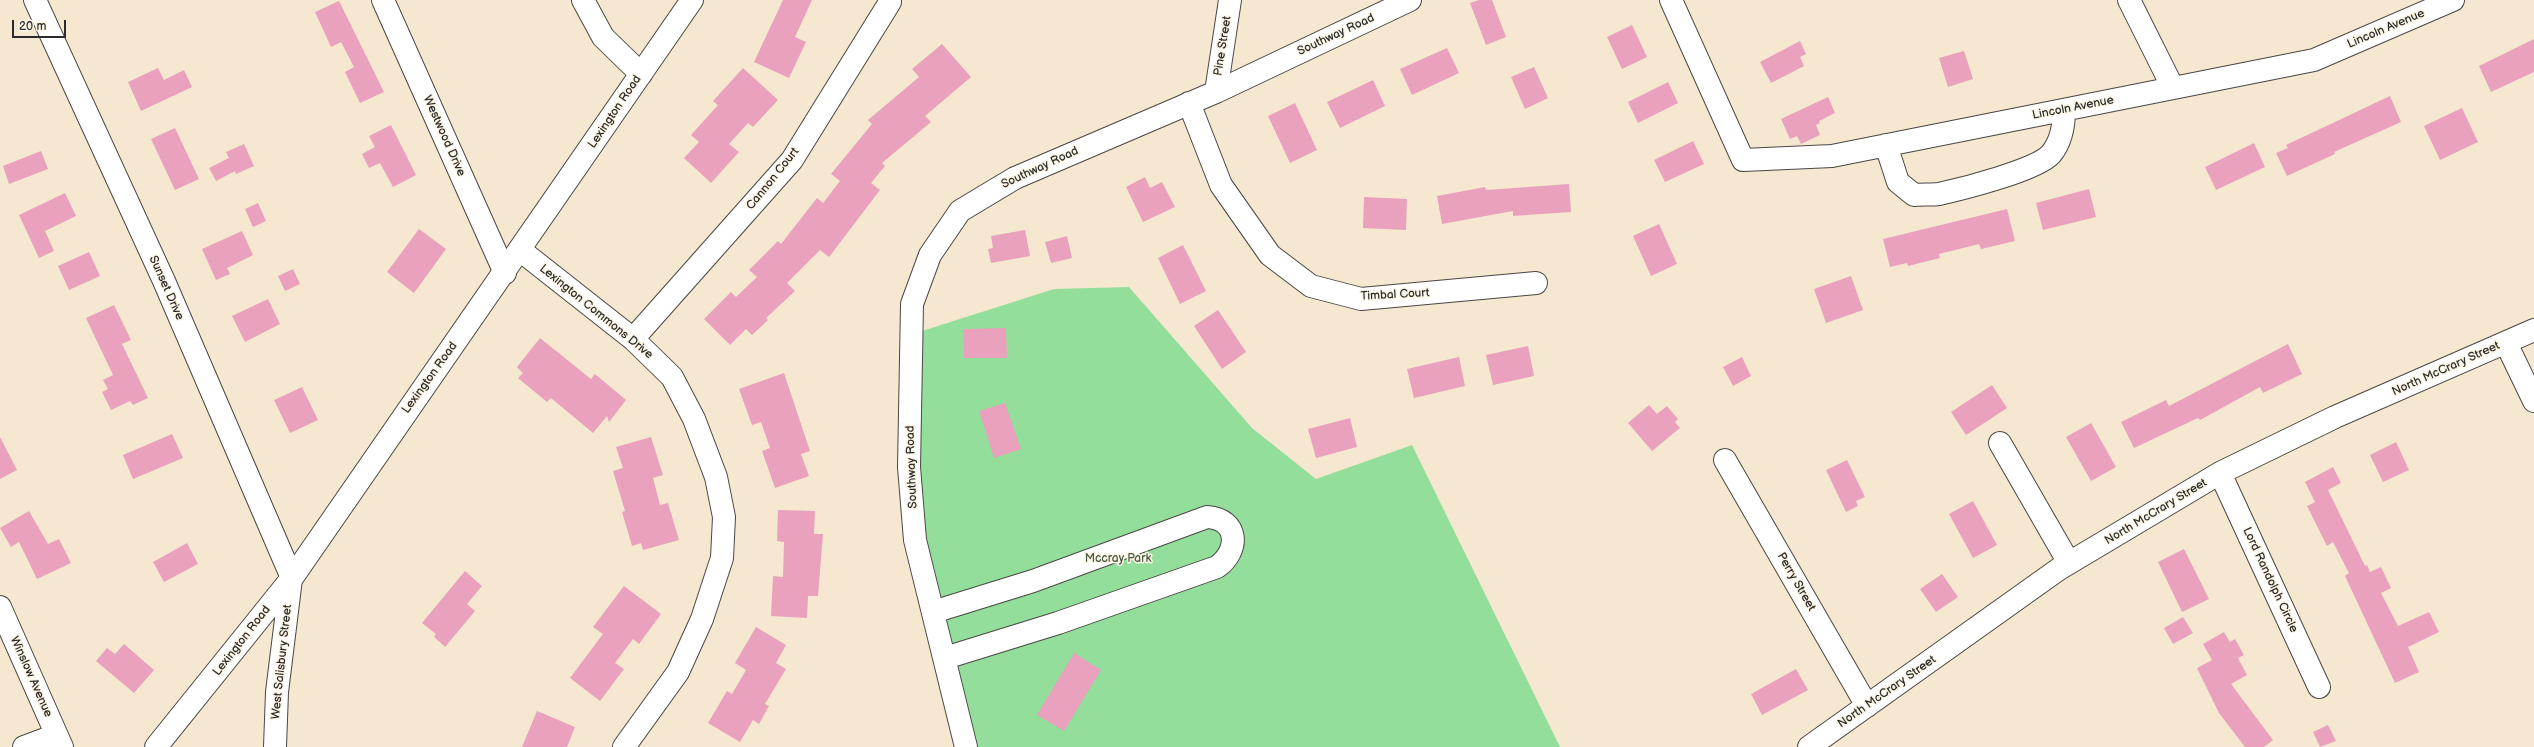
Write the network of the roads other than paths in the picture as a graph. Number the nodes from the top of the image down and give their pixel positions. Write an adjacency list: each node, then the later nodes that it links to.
1 (35, 0): 28 (street, Sunset Drive)
2 (383, 0): 18 (street, Westwood Drive)
3 (583, 0): 11 (street)
4 (692, 0): 11 (street, Lexington Road)
5 (1230, 0): 13 (street, Pine Street)
6 (1410, 0): 13 (street, Southway Road)
7 (1671, 0): 16 (street, Lincoln Avenue)
8 (2129, 0): 12 (street)
9 (2453, 0): 12 (street, Lincoln Avenue)
10 (890, 2): 21 (street, Cannon Court)
11 (641, 74): 17 (street, Lexington Road)
12 (2173, 88): 15 (street, Lincoln Avenue)
13 (1216, 92): 14 (street, Southway Road)
14 (1188, 103): 19 (street, Timbal Court); 30 (street, Southway Road)
15 (2064, 110): 16 (street, Lincoln Avenue); 16 (street)
16 (1886, 146)
17 (520, 250): 18 (street, Lexington Road); 21 (street, Lexington Commons Drive)
18 (505, 273): 28 (street, Lexington Road)
19 (1536, 283)
20 (2534, 330): 22 (street, North McCrary Street)
21 (633, 339): 38 (street, Lexington Commons Drive)
22 (2506, 342): 23 (street); 26 (street, North McCrary Street)
23 (2534, 401)
24 (2000, 443): 27 (street)
25 (1725, 460): 33 (street, Perry Street)
26 (2220, 473): 27 (street, North McCrary Street); 32 (street, Lord Randolph Circle)
27 (2069, 563): 33 (street, North McCrary Street)
28 (292, 578): 36 (street, Lexington Road); 37 (street, West Salisbury Street)
29 (0, 607): 34 (street, Winslow Avenue)
30 (933, 612): 31 (street, Southway Road); 31 (street)
31 (944, 658): 39 (street, Southway Road)
32 (2319, 687)
33 (1867, 706): 40 (street, North McCrary Street)
34 (59, 741): 35 (street)
35 (24, 747)
36 (156, 747)
37 (275, 747)
38 (624, 747)
39 (966, 747)
40 (1809, 747)

